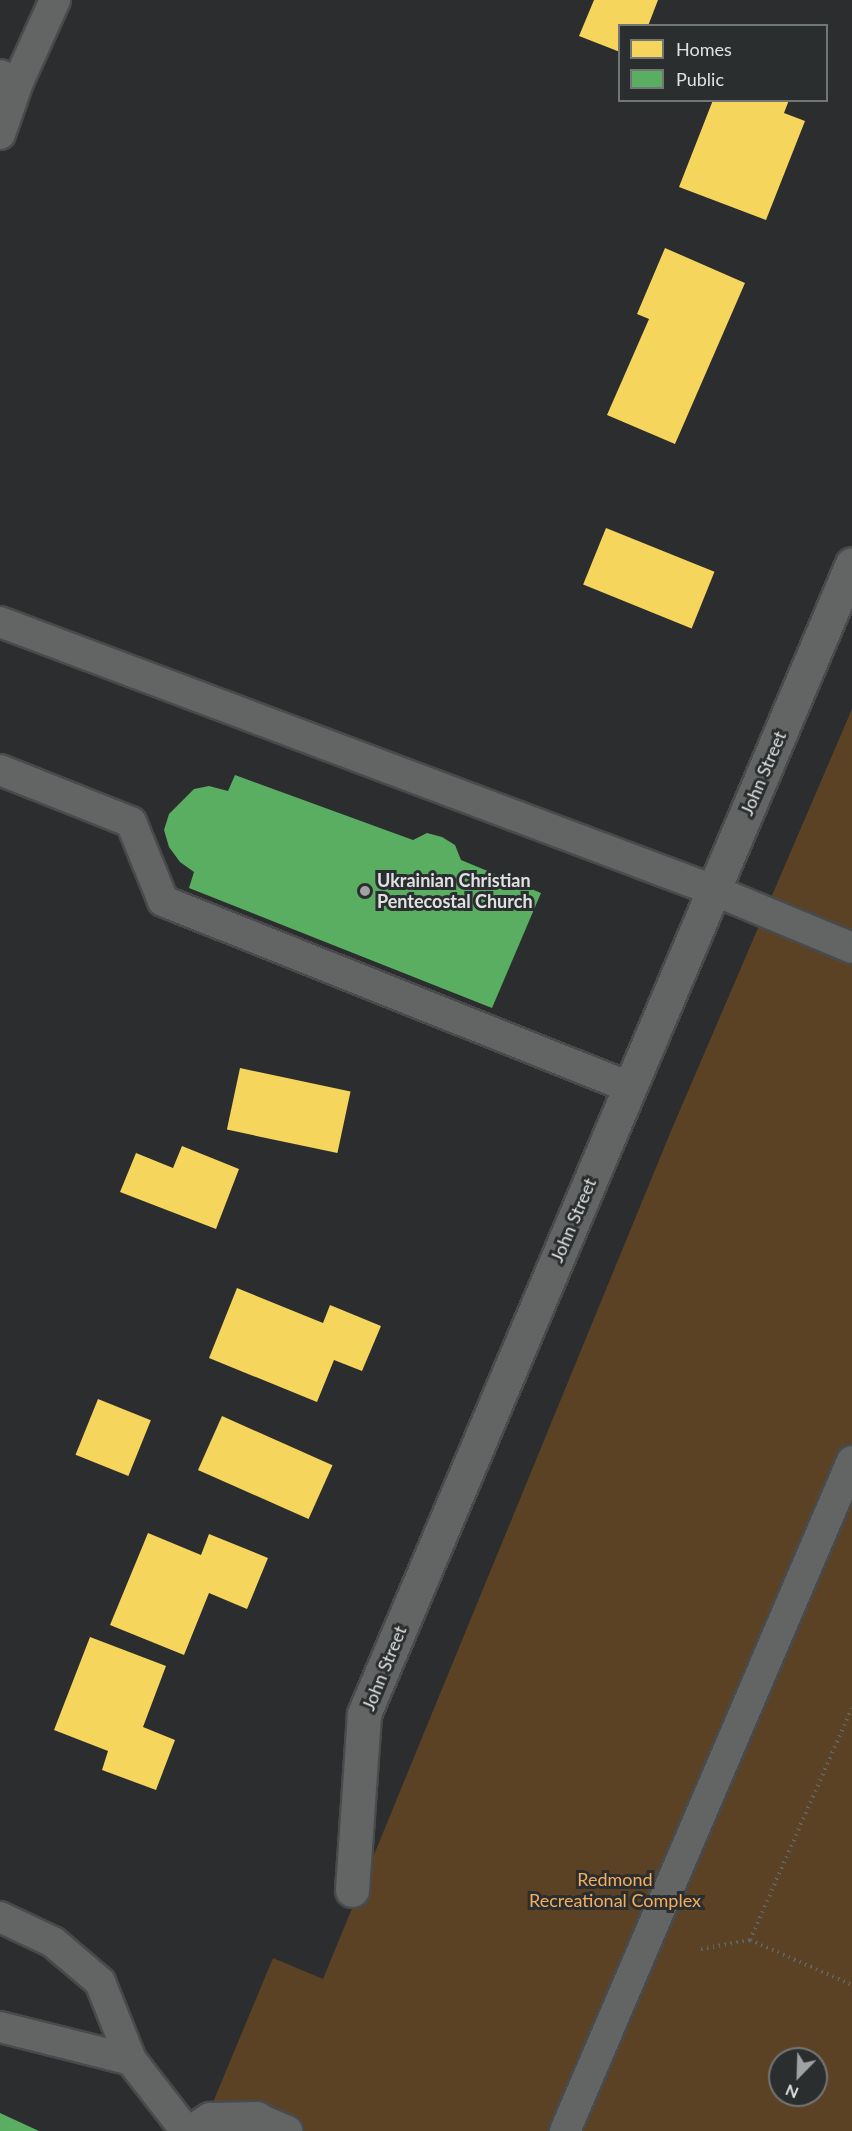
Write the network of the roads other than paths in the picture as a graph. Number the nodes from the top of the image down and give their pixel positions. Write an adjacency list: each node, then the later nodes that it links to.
1 (55, 0): 2 (lane)
2 (9, 79): 3 (lane)
3 (0, 134)
4 (852, 564): 7 (street, John Street)
5 (0, 622): 7 (lane)
6 (0, 770): 9 (lane)
7 (713, 890): 8 (lane); 9 (street, John Street)
8 (852, 948)
9 (629, 1088): 11 (street, John Street)
10 (852, 1461): 19 (lane)
11 (352, 1890)
12 (0, 1917): 14 (lane)
13 (0, 2027): 14 (lane)
14 (131, 2060): 16 (lane)
15 (256, 2118): 17 (street); 18 (lane)
16 (186, 2131)
17 (192, 2131)
18 (287, 2131)
19 (565, 2131)

